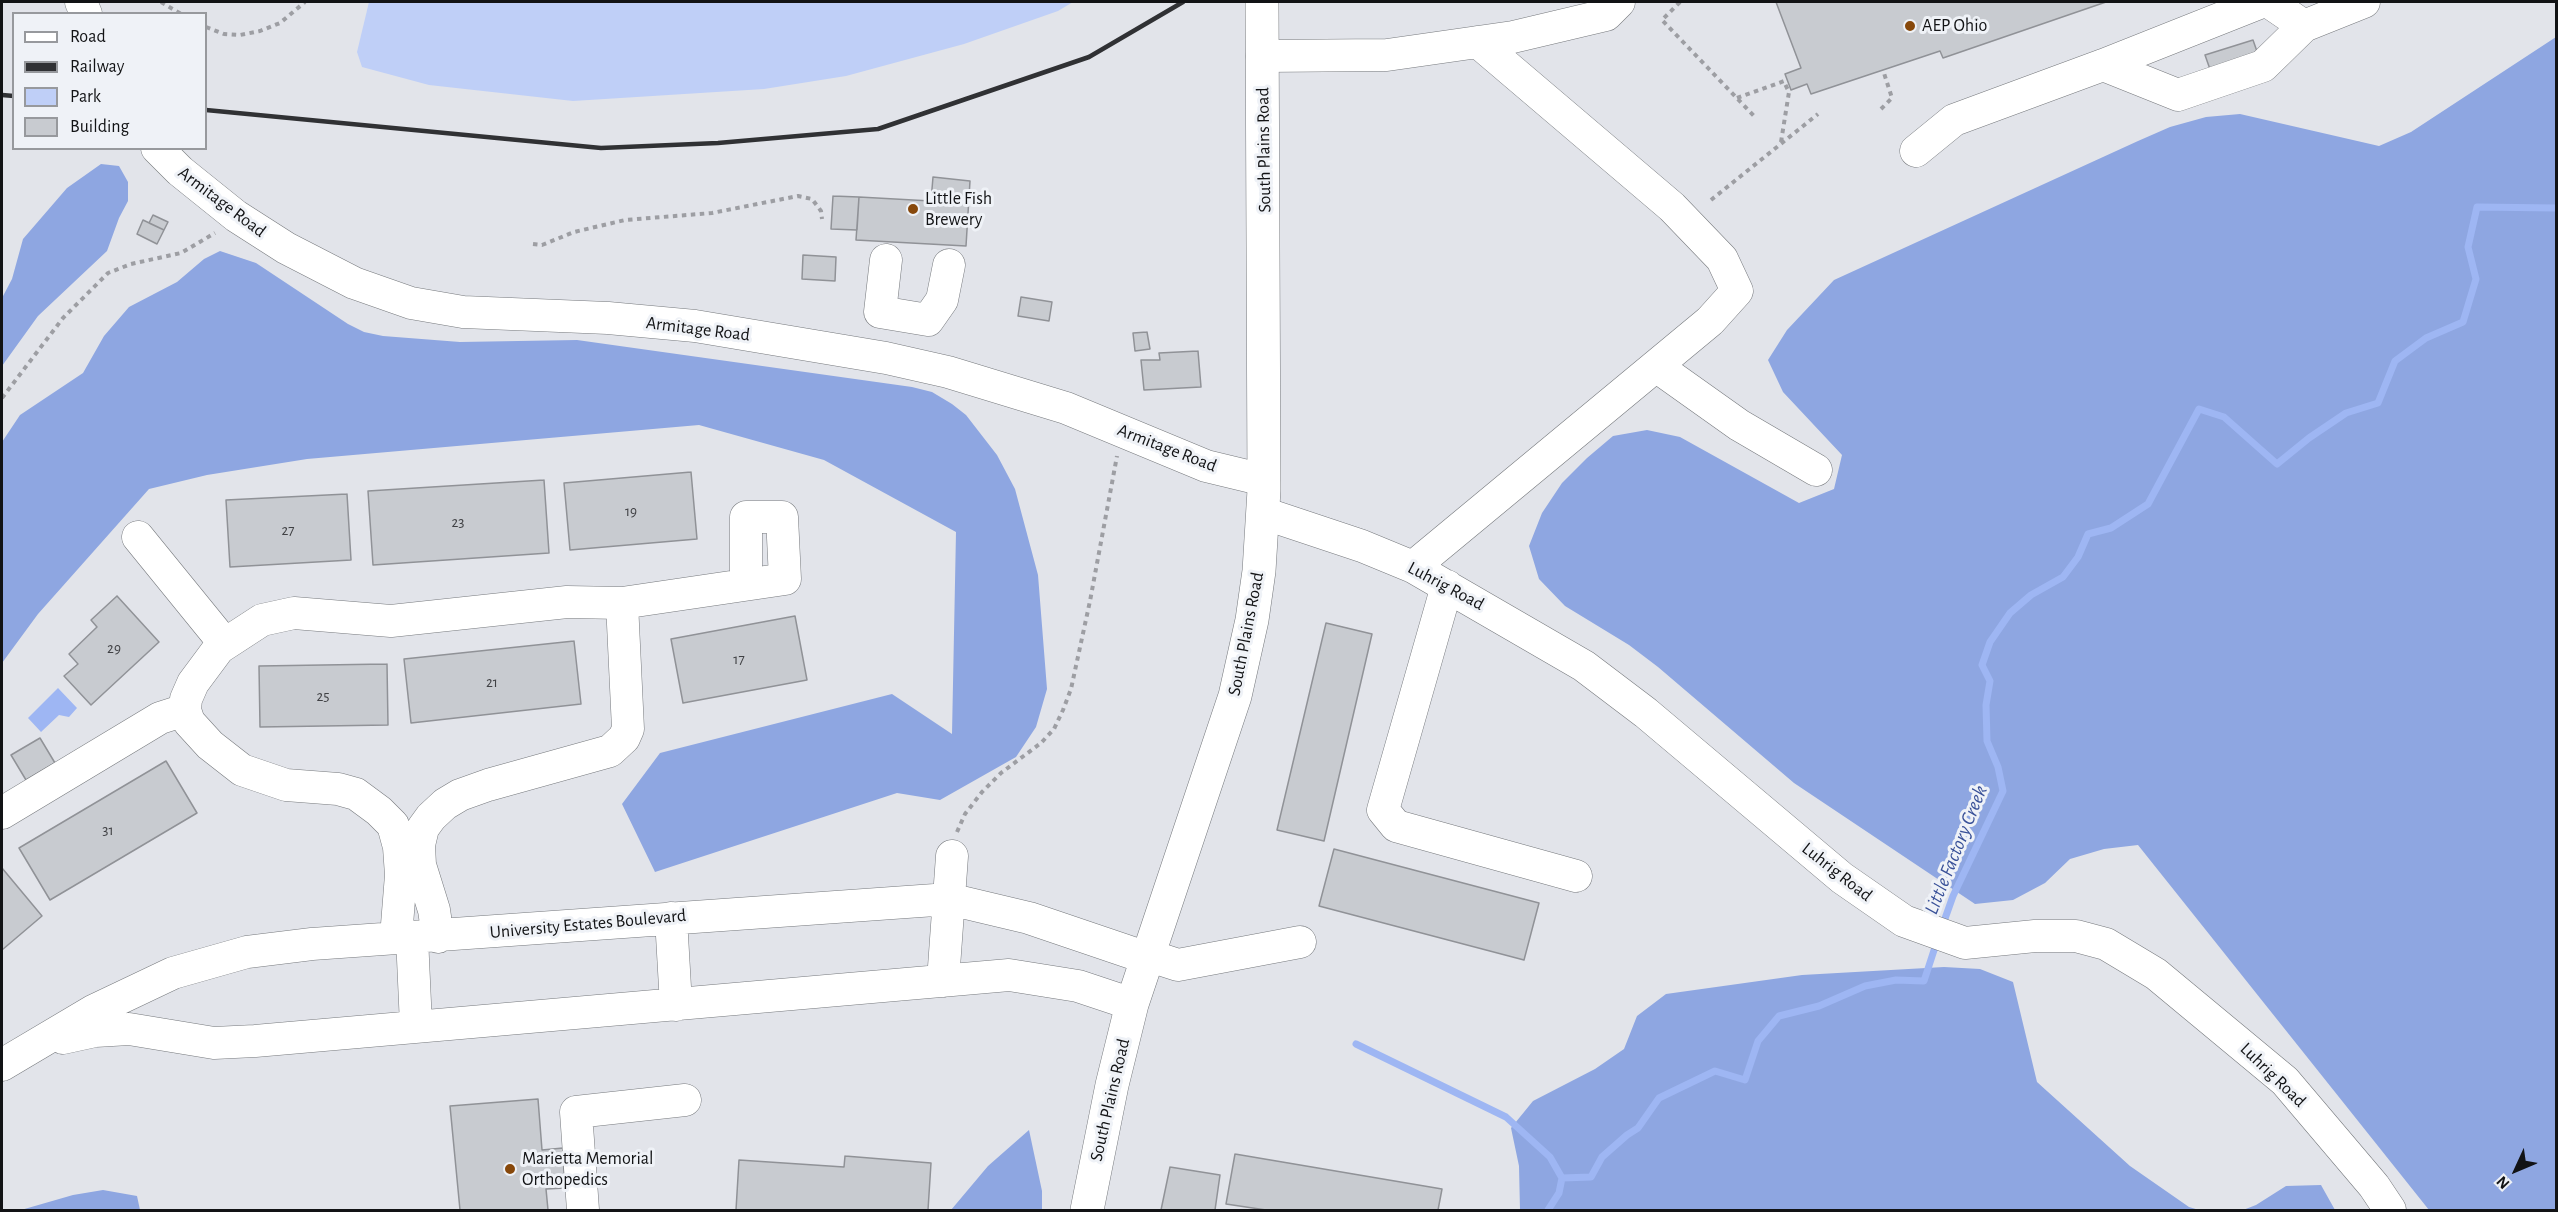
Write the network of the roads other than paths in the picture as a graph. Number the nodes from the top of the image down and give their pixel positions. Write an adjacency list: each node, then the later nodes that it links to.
1 (1262, 2): 8 (main road, South Plains Road)
2 (1619, 2): 7 (street)
3 (2262, 2): 9 (street)
4 (2269, 2): 6 (street)
5 (2364, 2): 6 (street)
6 (2304, 26): 9 (street)
7 (1478, 42): 8 (street); 16 (street)
8 (1262, 56): 18 (main road, South Plains Road)
9 (2103, 65): 11 (street)
10 (159, 150): 15 (street, Armitage Road)
11 (1916, 151)
12 (886, 260): 14 (street)
13 (949, 265): 14 (street)
14 (896, 315): 15 (street)
15 (886, 358): 18 (street, Armitage Road)
16 (1656, 366): 17 (street); 21 (street)
17 (1816, 470)
18 (1264, 480): 19 (main road, South Plains Road)
19 (1263, 513): 21 (street, Luhrig Road); 34 (main road, South Plains Road)
20 (138, 537): 25 (street)
21 (1413, 567): 23 (street, Luhrig Road)
22 (746, 584): 24 (street)
23 (1447, 586): 29 (street); 44 (street, Luhrig Road)
24 (622, 603): 25 (street); 32 (street)
25 (225, 644): 26 (street)
26 (185, 710): 27 (street); 32 (street)
27 (2, 813)
28 (952, 856): 30 (street)
29 (1576, 876)
30 (949, 899): 31 (street, University Estates Boulevard); 34 (street, University Estates Boulevard); 35 (street)
31 (672, 918): 32 (street, University Estates Boulevard); 37 (street)
32 (416, 937): 38 (street); 39 (street, University Estates Boulevard)
33 (1300, 942): 34 (street, University Estates Boulevard)
34 (1147, 956): 36 (main road, South Plains Road)
35 (943, 981): 36 (street, University Estates Boulevard); 37 (street, University Estates Boulevard)
36 (1132, 1004): 43 (main road, South Plains Road)
37 (676, 1005): 38 (street, University Estates Boulevard)
38 (416, 1025): 39 (street, University Estates Boulevard)
39 (42, 1042): 40 (street, University Estates Boulevard)
40 (2, 1065)
41 (685, 1100): 42 (street)
42 (583, 1210)
43 (1087, 1210)
44 (2390, 1210)

